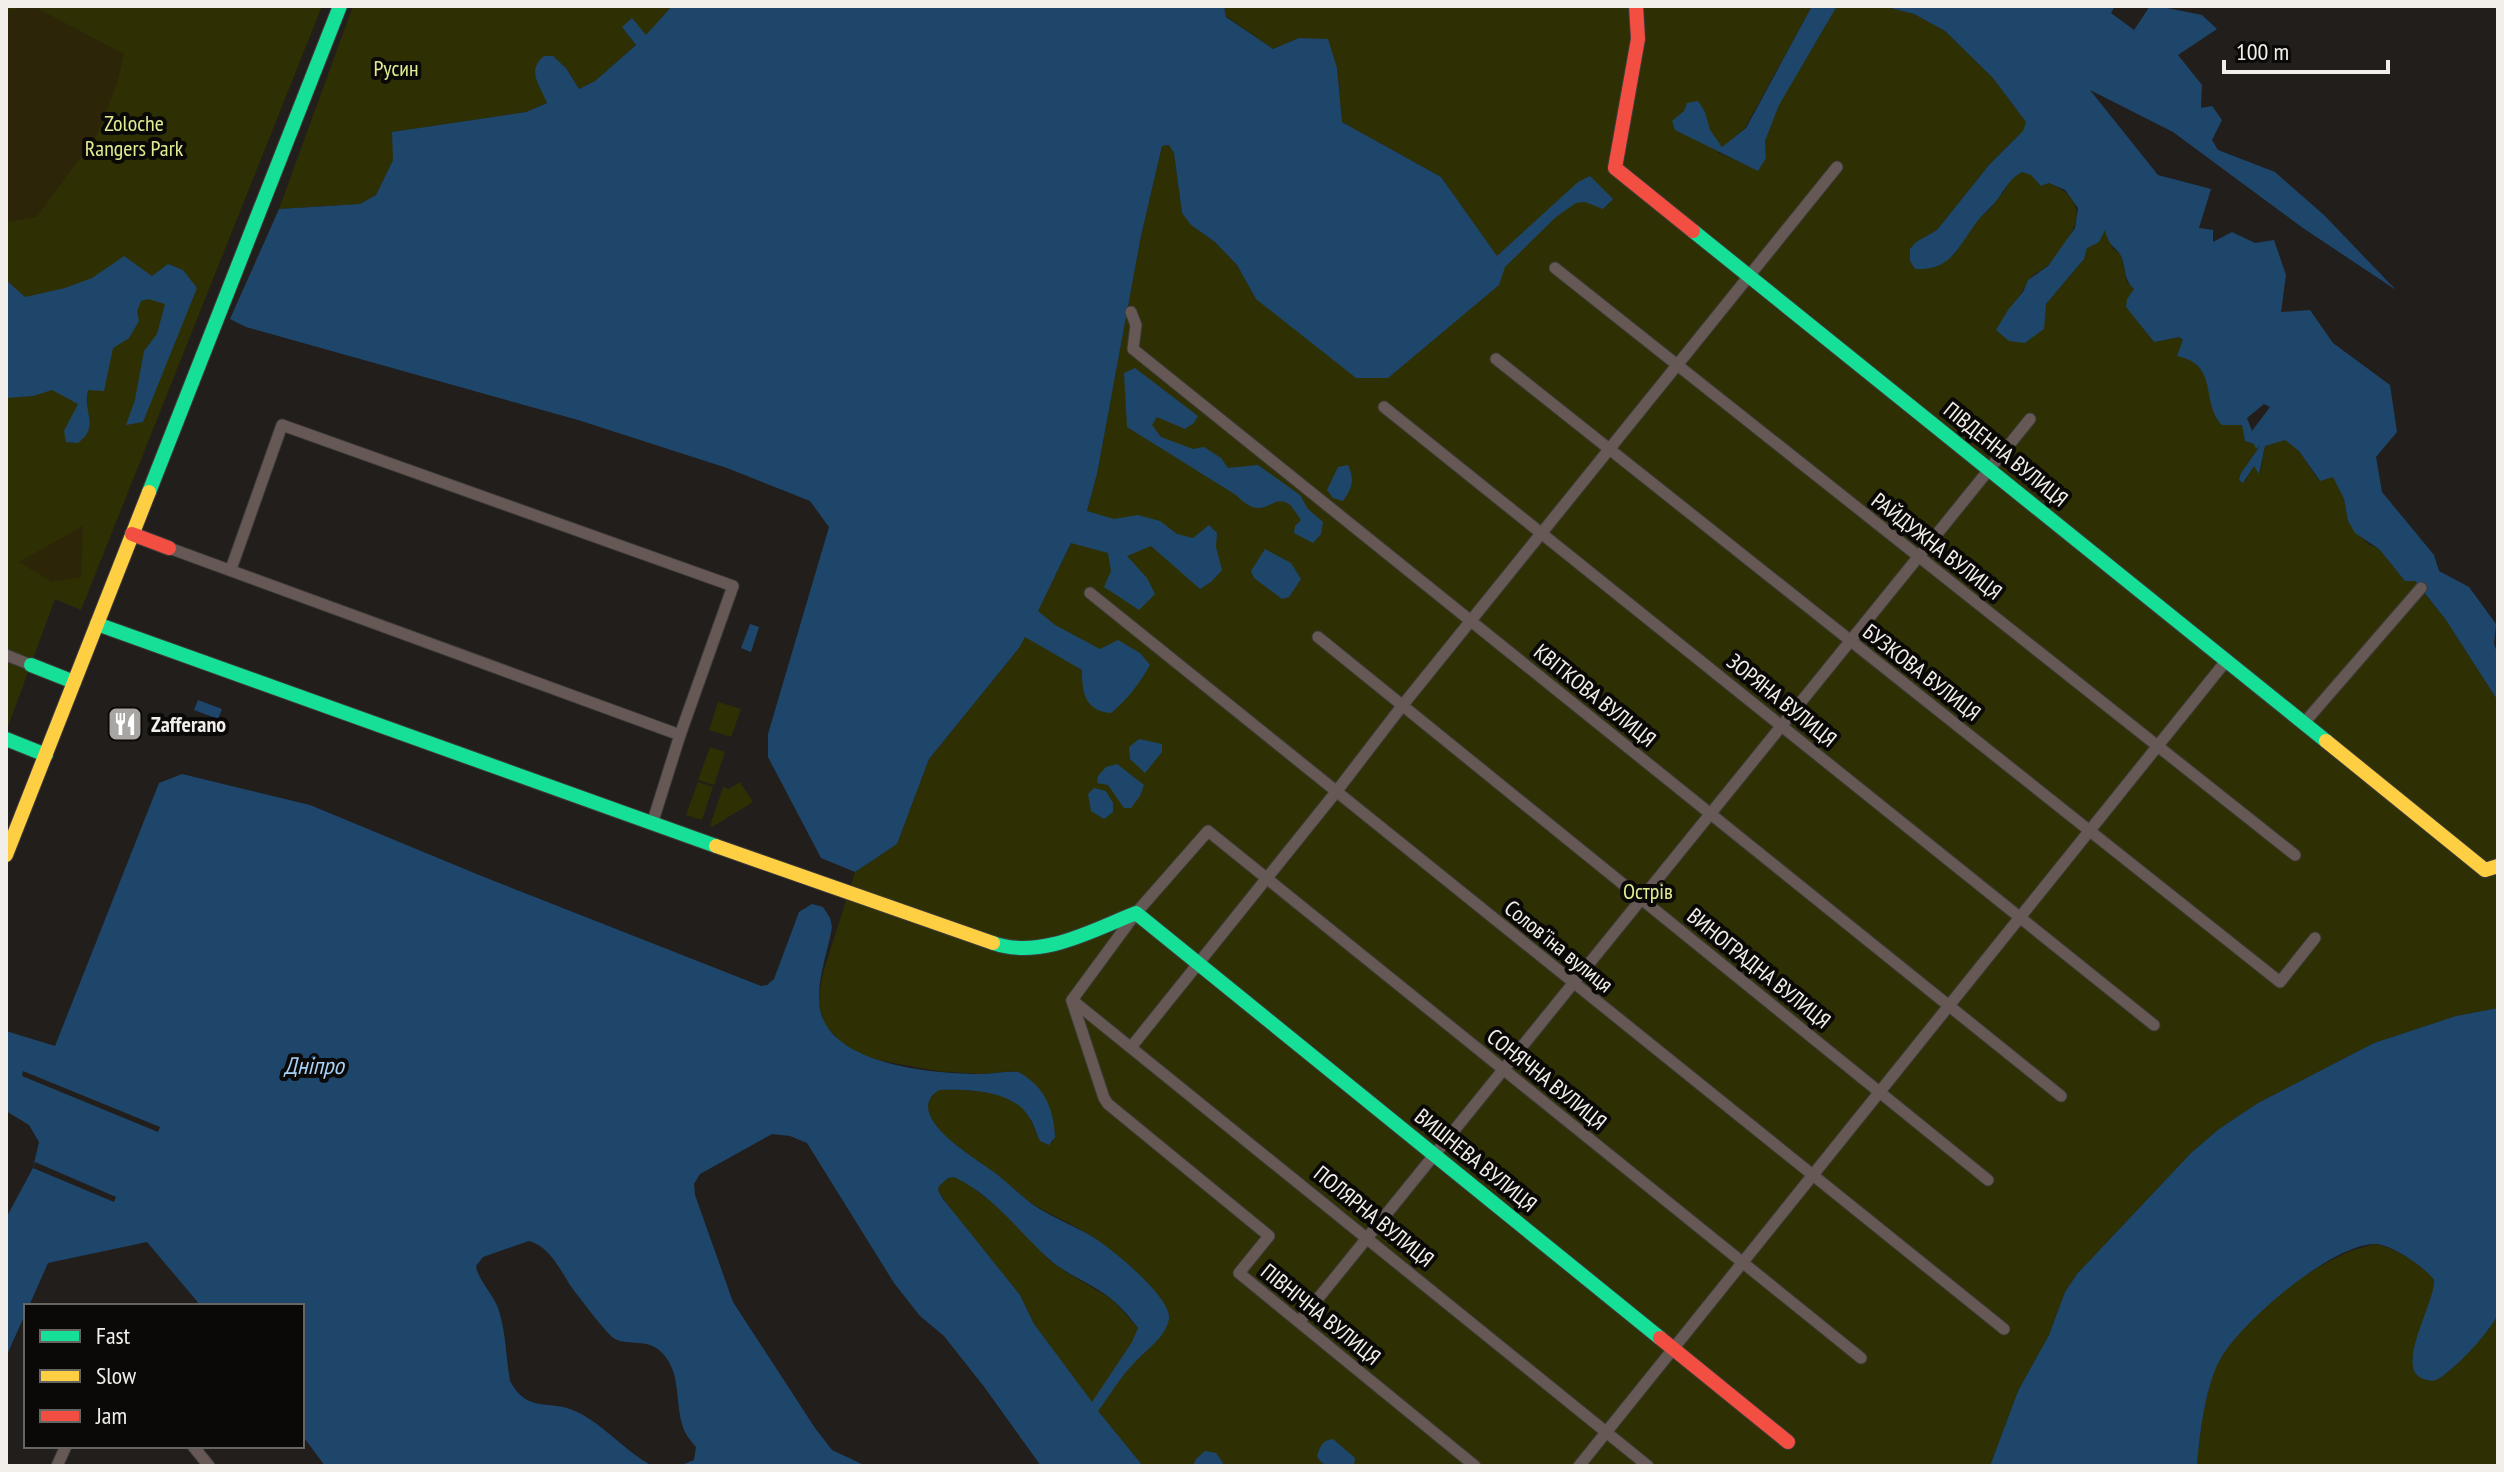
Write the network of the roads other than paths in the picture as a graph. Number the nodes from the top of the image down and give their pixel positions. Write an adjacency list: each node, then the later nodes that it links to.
1 (340, 6): 14 (street)
2 (1636, 6): 5 (street, ПІВДЕННА ВУЛИЦЯ)
3 (1837, 167): 5 (street)
4 (1555, 268): 8 (street, РАЙДУЖНА ВУЛИЦЯ)
5 (1749, 276): 8 (street); 12 (street, ПІВДЕННА ВУЛИЦЯ)
6 (1131, 312): 20 (street, КВІТКОВА ВУЛИЦЯ)
7 (1496, 359): 11 (street, БУЗКОВА ВУЛИЦЯ)
8 (1677, 365): 11 (street); 16 (street, РАЙДУЖНА ВУЛИЦЯ)
9 (1384, 407): 13 (street, ЗОРЯНА ВУЛИЦЯ)
10 (2030, 419): 12 (street)
11 (1609, 449): 13 (street); 23 (street, БУЗКОВА ВУЛИЦЯ)
12 (1990, 470): 16 (street); 25 (street, ПІВДЕННА ВУЛИЦЯ)
13 (1541, 533): 20 (street); 30 (street, ЗОРЯНА ВУЛИЦЯ)
14 (132, 534): 15 (street); 21 (street)
15 (169, 548): 17 (street)
16 (1919, 557): 23 (street); 33 (street, РАЙДУЖНА ВУЛИЦЯ)
17 (231, 569): 31 (street); 31 (street)
18 (2421, 588): 29 (street)
19 (1090, 593): 35 (street, Соловʼїна вулиця)
20 (1471, 621): 28 (street); 36 (street, КВІТКОВА ВУЛИЦЯ)
21 (97, 624): 27 (street); 37 (street)
22 (1318, 637): 28 (street, ВИНОГРАДНА ВУЛИЦЯ)
23 (1851, 641): 30 (street); 38 (street, БУЗКОВА ВУЛИЦЯ)
24 (6, 655): 26 (street)
25 (2226, 661): 29 (street, ПІВДЕННА ВУЛИЦЯ); 33 (street)
26 (31, 665): 27 (street)
27 (74, 682): 34 (street)
28 (1402, 706): 35 (street); 43 (street, ВИНОГРАДНА ВУЛИЦЯ)
29 (2304, 723): 41 (street, ПІВДЕННА ВУЛИЦЯ)
30 (1782, 726): 36 (street); 45 (street, ЗОРЯНА ВУЛИЦЯ)
31 (680, 735): 37 (street)
32 (6, 739): 34 (street)
33 (2158, 746): 38 (street); 40 (street, РАЙДУЖНА ВУЛИЦЯ)
34 (46, 755): 39 (street)
35 (1336, 792): 42 (street); 48 (street, Соловʼїна вулиця)
36 (1711, 814): 43 (street); 50 (street, КВІТКОВА ВУЛИЦЯ)
37 (652, 824): 44 (street)
38 (2090, 831): 45 (street); 46 (street, БУЗКОВА ВУЛИЦЯ)
39 (6, 855)
40 (2295, 855)
41 (2498, 866)
42 (1267, 876): 44 (street, СОНЯЧНА ВУЛИЦЯ); 47 (street); 53 (street, СОНЯЧНА ВУЛИЦЯ)
43 (1642, 899): 48 (street); 54 (street, ВИНОГРАДНА ВУЛИЦЯ)
44 (1136, 913): 47 (street, ВИШНЕВА ВУЛИЦЯ); 49 (street)
45 (2020, 917): 50 (street); 51 (street, ЗОРЯНА ВУЛИЦЯ)
46 (2315, 938)
47 (1199, 962): 52 (street); 56 (street, ВИШНЕВА ВУЛИЦЯ)
48 (1574, 983): 53 (street); 57 (street, Соловʼїна вулиця)
49 (1072, 1000): 52 (street, ПОЛЯРНА ВУЛИЦЯ); 61 (street, ПІВНІЧНА ВУЛИЦЯ)
50 (1949, 1006): 54 (street); 55 (street, КВІТКОВА ВУЛИЦЯ)
51 (2154, 1025)
52 (1132, 1046): 59 (street, ПОЛЯРНА ВУЛИЦЯ)
53 (1504, 1070): 56 (street); 60 (street, СОНЯЧНА ВУЛИЦЯ)
54 (1880, 1092): 57 (street); 58 (street, ВИНОГРАДНА ВУЛИЦЯ)
55 (2061, 1096)
56 (1435, 1155): 59 (street); 63 (street, ВИШНЕВА ВУЛИЦЯ)
57 (1813, 1175): 60 (street); 62 (street, Соловʼїна вулиця)
58 (1988, 1180)
59 (1368, 1237): 61 (street); 65 (street, ПОЛЯРНА ВУЛИЦЯ)
60 (1743, 1262): 63 (street); 64 (street, СОНЯЧНА ВУЛИЦЯ)
61 (1299, 1322): 69 (street, ПІВНІЧНА ВУЛИЦЯ)
62 (2004, 1329)
63 (1673, 1349): 65 (street); 66 (street, ВИШНЕВА ВУЛИЦЯ)
64 (1861, 1358)
65 (1607, 1432): 70 (street); 71 (street, ПОЛЯРНА ВУЛИЦЯ)
66 (1788, 1442)
67 (195, 1448): 68 (street)
68 (209, 1466)
69 (1475, 1466)
70 (1579, 1466)
71 (1648, 1466)

